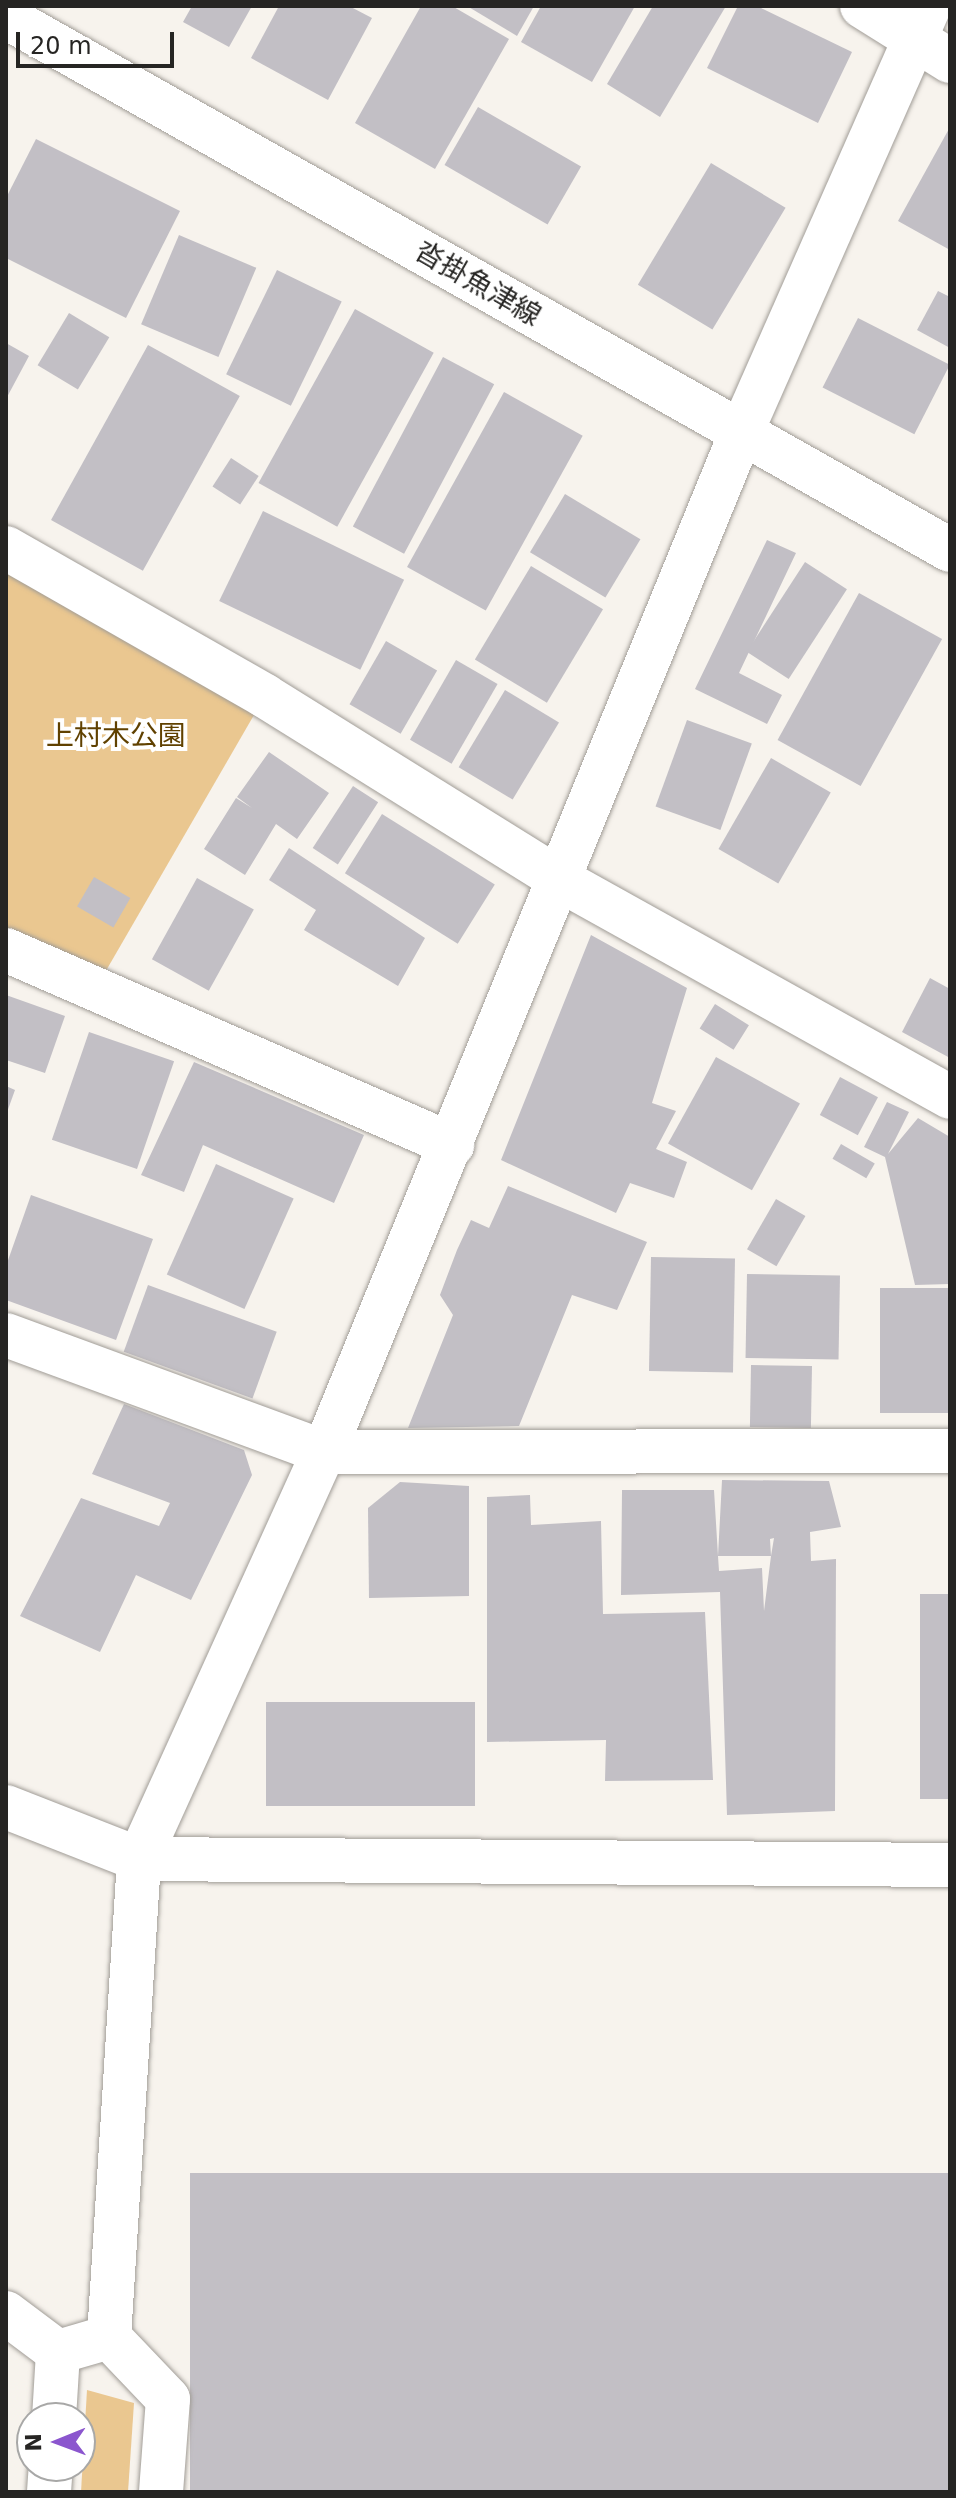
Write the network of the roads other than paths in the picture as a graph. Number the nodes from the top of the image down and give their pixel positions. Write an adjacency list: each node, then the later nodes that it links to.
1 (9, 6): 3 (street)
2 (862, 6): 4 (street)
3 (6, 15): 5 (street, 沓掛魚津線)
4 (931, 36): 5 (street)
5 (741, 433): 7 (street, 沓掛魚津線); 8 (street)
6 (6, 548): 8 (street)
7 (950, 550)
8 (562, 881): 10 (street); 11 (street)
9 (6, 950): 11 (street)
10 (950, 1097)
11 (452, 1145): 14 (street)
12 (6, 1335): 14 (street)
13 (950, 1451): 14 (street)
14 (324, 1452): 16 (street)
15 (6, 1807): 16 (street)
16 (139, 1859): 17 (street); 19 (street)
17 (950, 1865)
18 (6, 2313): 20 (street)
19 (109, 2337): 20 (street); 22 (street)
20 (58, 2352): 21 (street)
21 (55, 2402)
22 (161, 2492)

